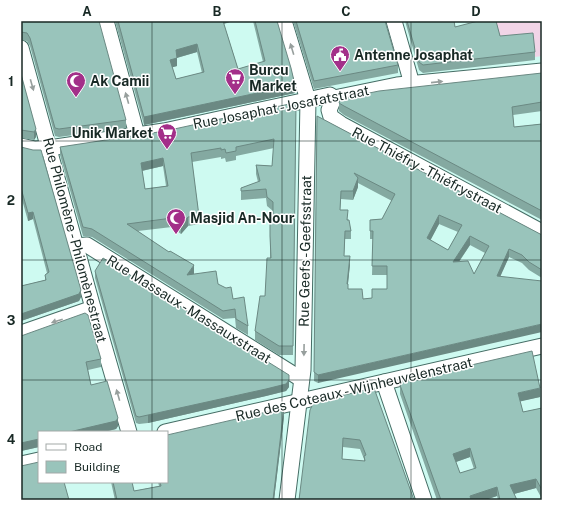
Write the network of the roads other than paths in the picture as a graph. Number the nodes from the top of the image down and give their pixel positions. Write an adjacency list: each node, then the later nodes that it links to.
1 (106, 21): 9 (street, one-way to 1)
2 (284, 21): 8 (street, Rue Geefs - Geefsstraat, one-way to 2)
3 (394, 21): 6 (street)
4 (21, 48): 11 (street, Rue Philomène - Philomènestraat, one-way to 11)
5 (542, 71): 6 (street, Rue Josaphat - Josafatstraat, one-way to 5)
6 (412, 84): 7 (street, Rue Josaphat - Josafatstraat)
7 (334, 98): 8 (street, Rue Josaphat - Josafatstraat); 12 (street, Rue Thiéfry - Thiéfrystraat)
8 (308, 100): 9 (street, Rue Josaphat - Josafatstraat); 17 (street, Rue Geefs - Geefsstraat, one-way to 17)
9 (137, 135): 11 (street, Rue Josaphat - Josafatstraat)
10 (21, 146): 11 (street, Rue Josaphat - Josafatstraat)
11 (49, 148): 13 (street, Rue Philomène - Philomènestraat)
12 (542, 232)
13 (76, 246): 14 (street, Rue Philomène - Philomènestraat); 17 (street, Rue Massaux - Massauxstraat)
14 (93, 308): 15 (street, one-way to 15); 20 (street, Rue Philomène - Philomènestraat, one-way to 14)
15 (21, 333)
16 (542, 346): 18 (street, Rue des Coteaux - Wijnheuvelenstraat)
17 (301, 379): 19 (street, Rue Geefs - Geefsstraat)
18 (384, 382): 19 (street, Rue des Coteaux - Wijnheuvelenstraat); 25 (street)
19 (299, 401): 21 (street, Rue des Coteaux - Wijnheuvelenstraat); 24 (street, Rue Geefs - Geefsstraat)
20 (129, 431)
21 (168, 431)
22 (38, 460): 23 (street)
23 (21, 464)
24 (287, 500)
25 (424, 500)

